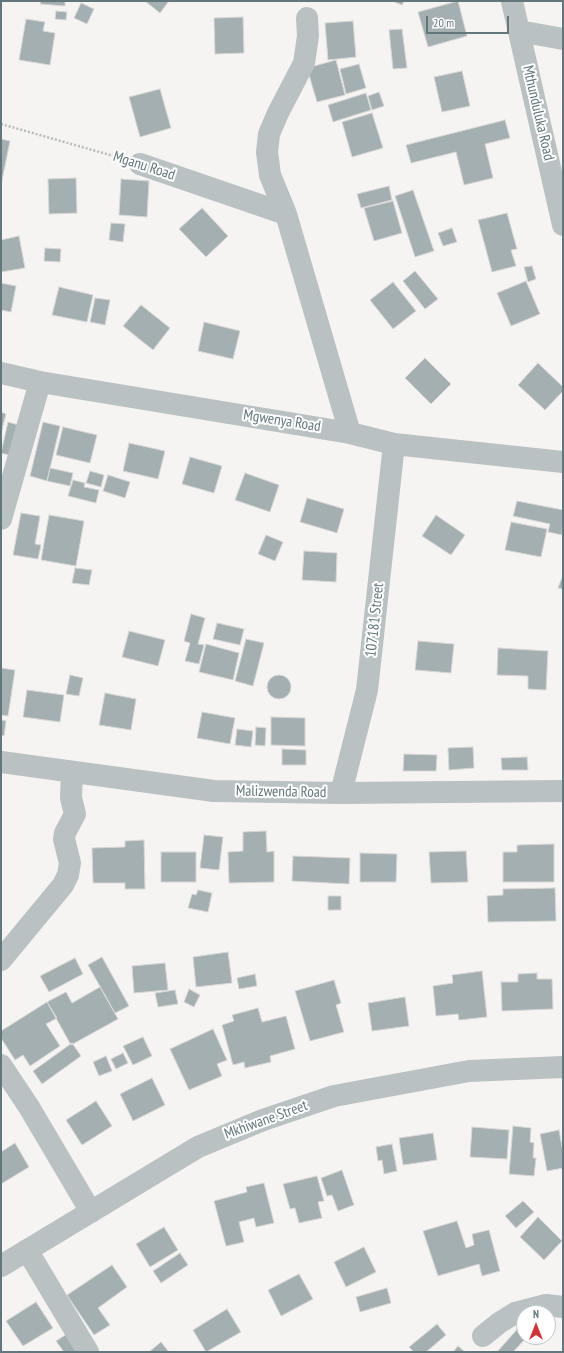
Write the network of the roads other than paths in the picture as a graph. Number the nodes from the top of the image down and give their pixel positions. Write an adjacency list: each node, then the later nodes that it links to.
1 (512, 1): 3 (street, Mthunduluka Road)
2 (308, 18): 6 (street)
3 (519, 31): 4 (street); 7 (street, Mthunduluka Road)
4 (563, 39)
5 (140, 164): 6 (street, Mganu Road)
6 (286, 214): 10 (street)
7 (563, 225)
8 (1, 373): 9 (street, Mgwenya Road)
9 (40, 382): 10 (street, Mgwenya Road); 13 (street)
10 (350, 433): 11 (street, Mgwenya Road)
11 (394, 444): 12 (street, Mgwenya Road); 17 (street, 107181 Street)
12 (563, 462)
13 (1, 519)
14 (1, 762): 15 (street, Malizwenda Road)
15 (72, 772): 17 (street, Malizwenda Road); 18 (street)
16 (563, 791): 17 (street, Malizwenda Road)
17 (341, 793)
18 (1, 960)
19 (1, 1065): 21 (street)
20 (563, 1067): 21 (street, Mkhiwane Street)
21 (91, 1212): 22 (street, Mkhiwane Street)
22 (27, 1250): 23 (street, Mkhiwane Street); 26 (street)
23 (1, 1266)
24 (563, 1307): 25 (street)
25 (484, 1336)
26 (88, 1352)

